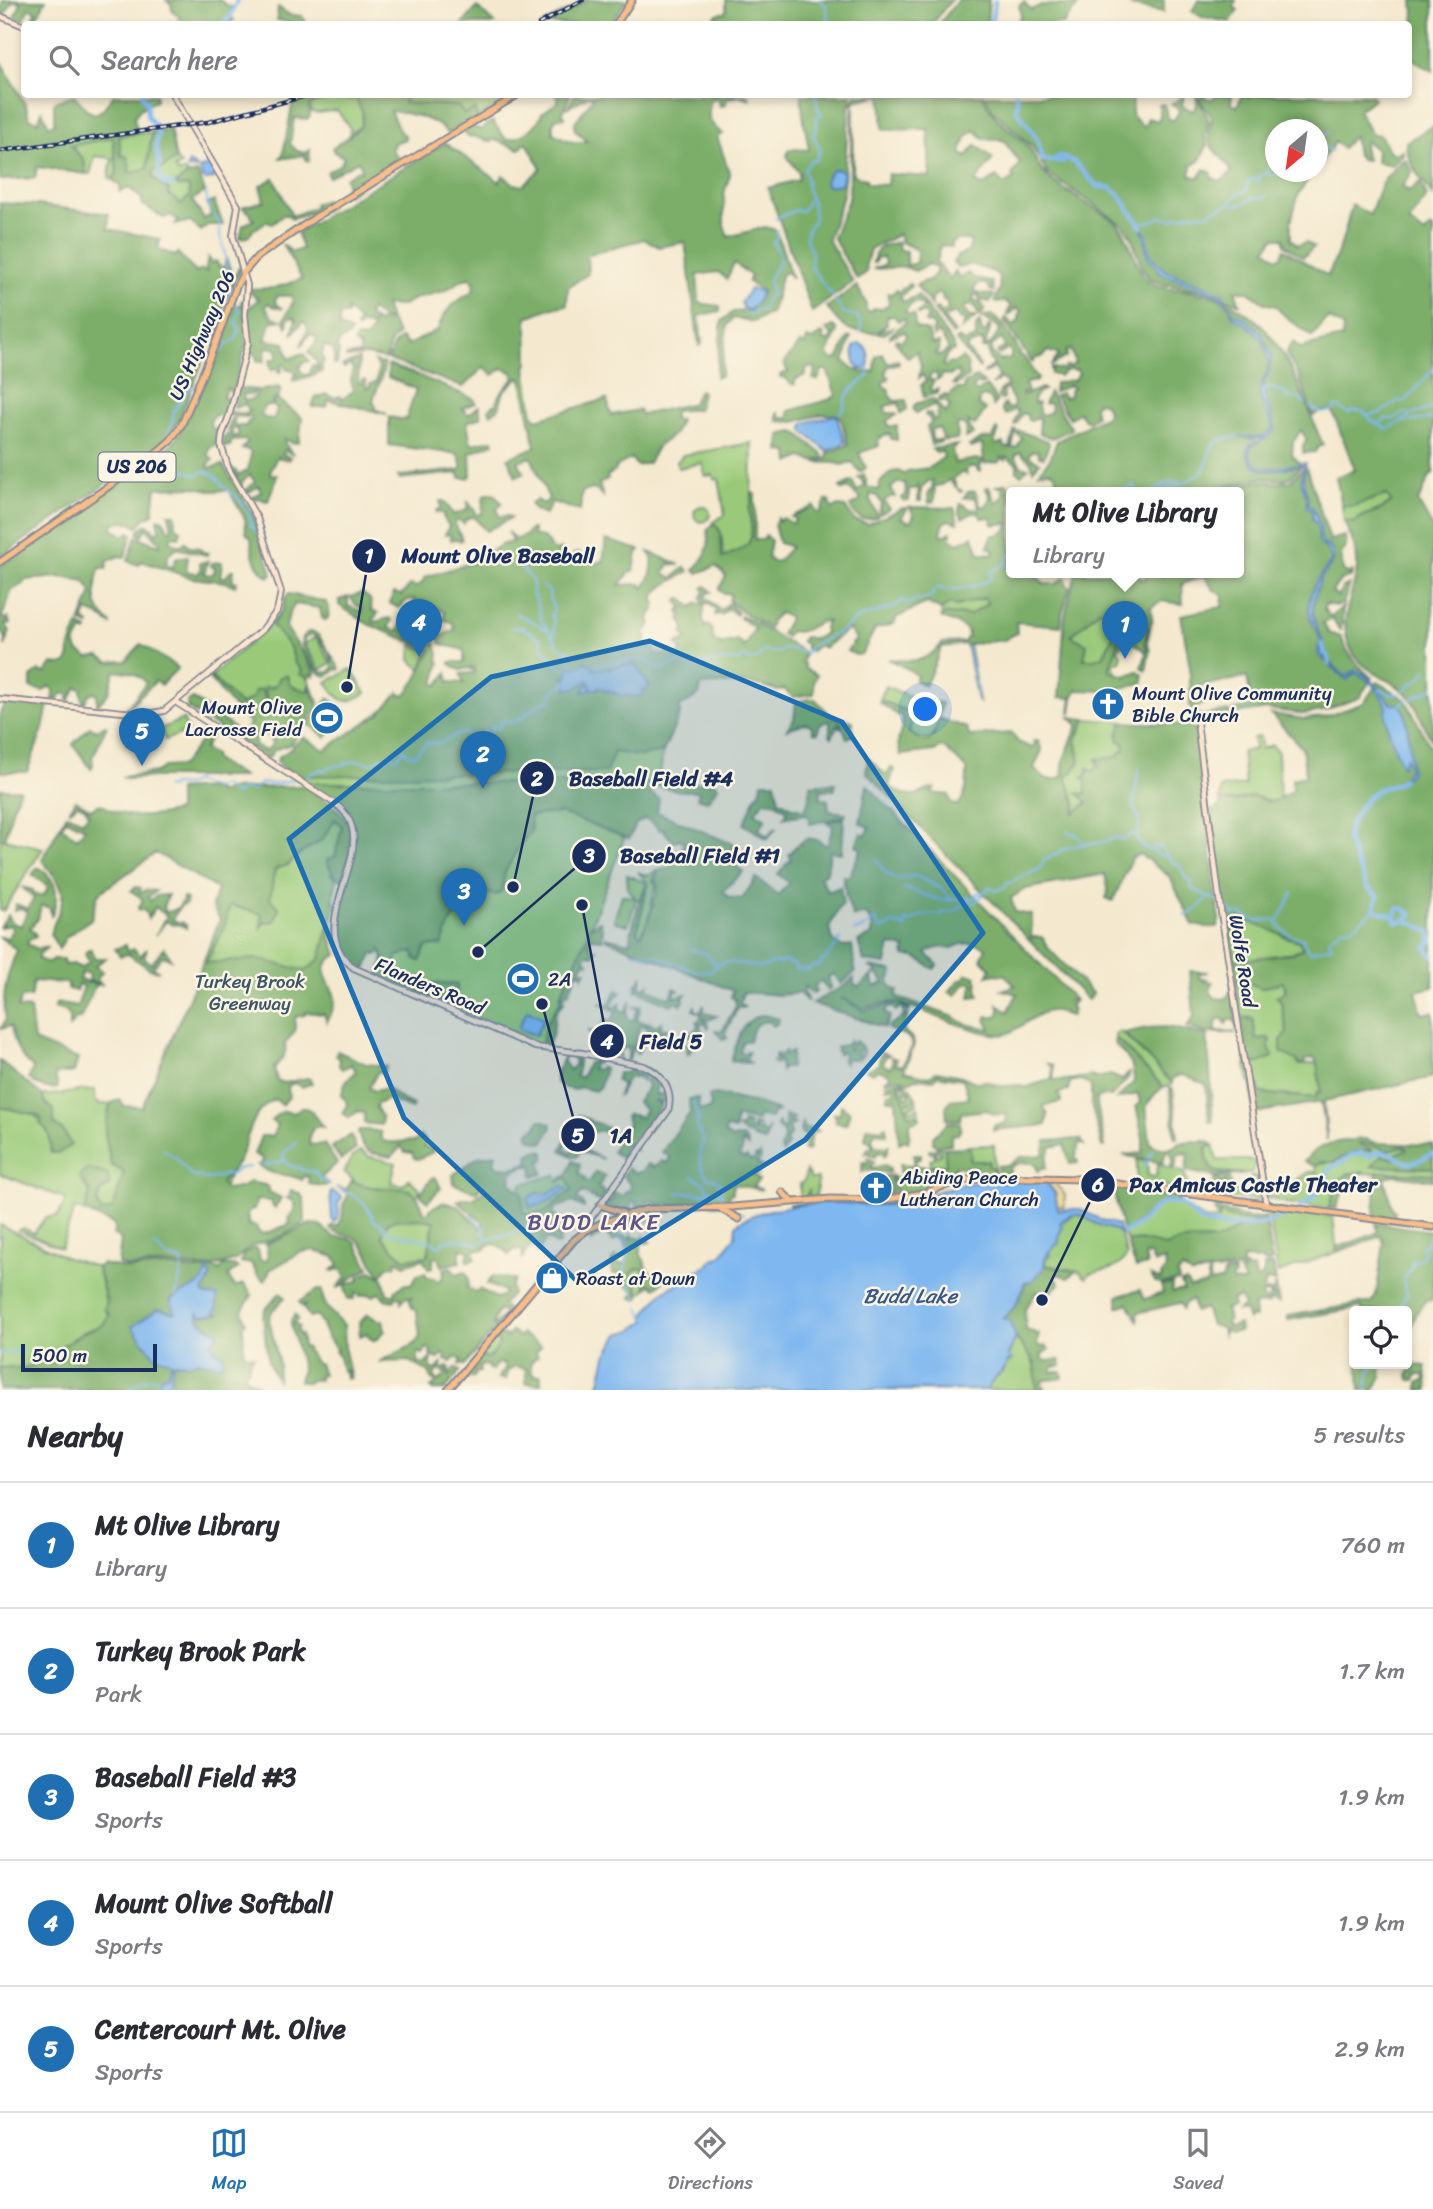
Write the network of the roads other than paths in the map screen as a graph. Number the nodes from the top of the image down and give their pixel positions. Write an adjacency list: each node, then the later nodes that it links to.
1 (632, 0): 3 (main road)
2 (0, 16): 4 (main road)
3 (618, 21)
4 (21, 25)
5 (174, 98): 8 (main road)
6 (512, 98): 9 (main road, US Highway 206 / US 206)
7 (240, 197): 8 (main road)
8 (235, 201): 9 (main road)
9 (244, 272): 10 (main road, US Highway 206 / US 206); 12 (main road)
10 (0, 562)
11 (0, 699): 12 (main road)
12 (177, 703): 16 (main road, Flanders Road)
13 (1197, 722): 17 (main road, Wolfe Road)
14 (782, 1192): 15 (main road)
15 (795, 1201): 17 (main road); 18 (main road)
16 (600, 1205): 19 (main road); 22 (main road)
17 (1266, 1205): 21 (main road)
18 (719, 1207): 19 (main road); 20 (main road)
19 (626, 1213): 22 (main road)
20 (739, 1219)
21 (1433, 1227)
22 (587, 1230): 23 (main road)
23 (448, 1390)

